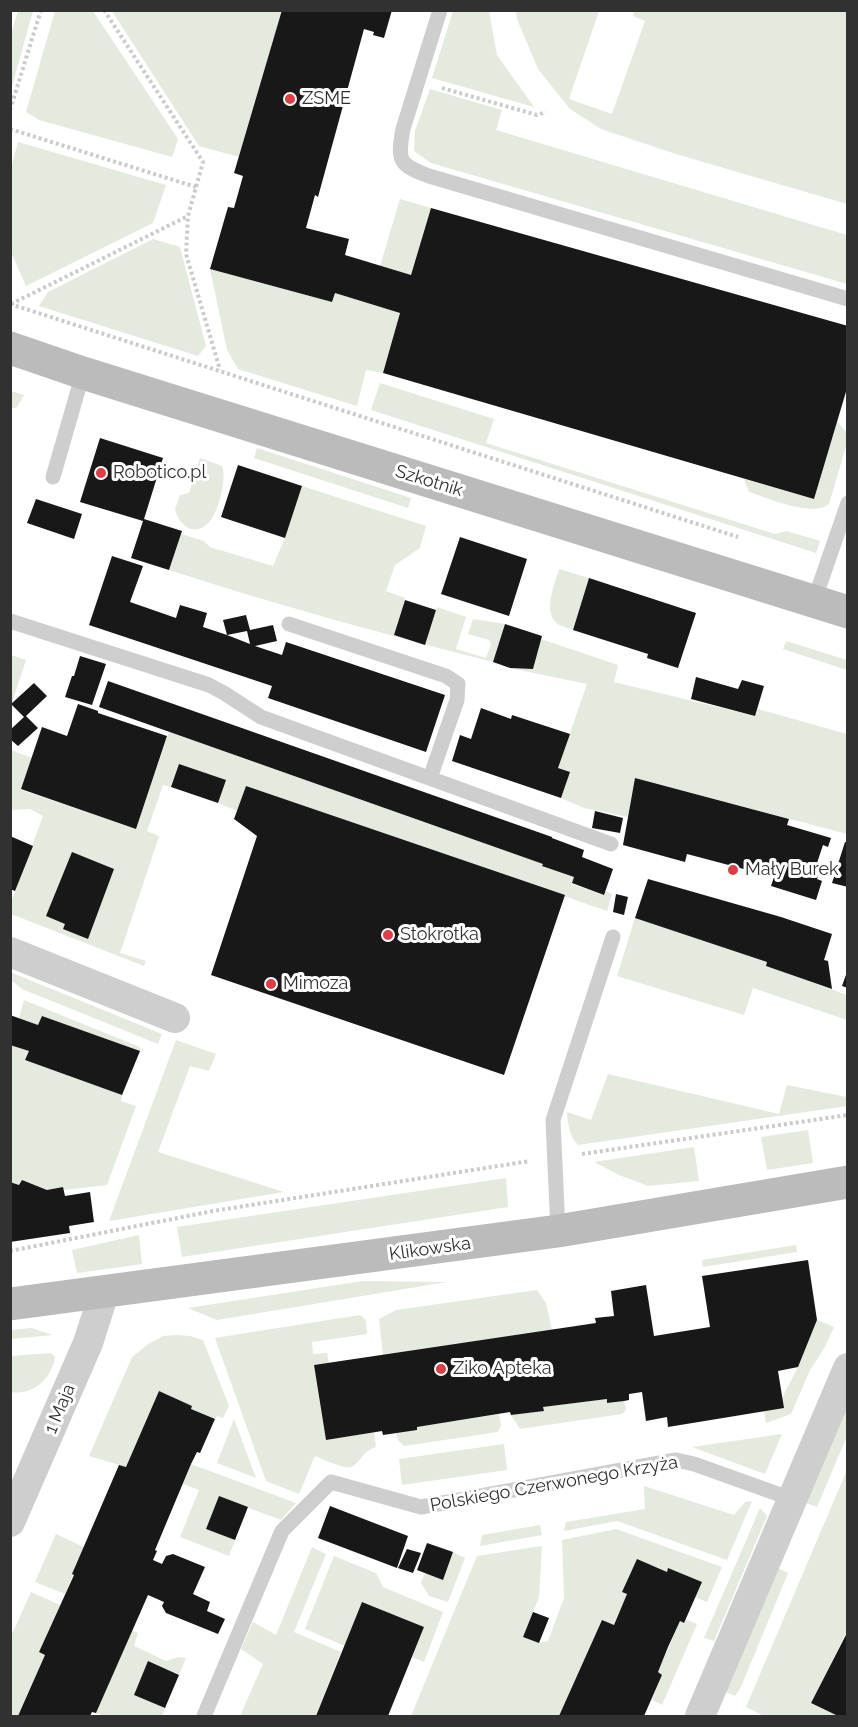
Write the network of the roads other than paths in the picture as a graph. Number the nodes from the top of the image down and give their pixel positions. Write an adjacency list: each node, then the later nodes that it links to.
1 (441, 10): 2 (lane)
2 (848, 299)
3 (10, 348): 4 (street, Szkotnik)
4 (83, 373): 5 (lane); 7 (street, Szkotnik)
5 (52, 477)
6 (848, 504): 7 (lane)
7 (814, 601): 8 (street, Szkotnik)
8 (848, 612)
9 (10, 621): 11 (lane)
10 (289, 624): 11 (lane)
11 (429, 778): 12 (lane)
12 (612, 844)
13 (613, 937): 17 (lane)
14 (10, 952): 15 (street)
15 (175, 1018)
16 (848, 1182): 17 (street, Klikowska)
17 (558, 1231): 18 (street, Klikowska)
18 (104, 1293): 19 (street, Klikowska); 22 (street, 1 Maja)
19 (10, 1304)
20 (848, 1368): 21 (street)
21 (792, 1499): 23 (lane, Polskiego Czerwonego Krzyża); 24 (street)
22 (10, 1522)
23 (204, 1716)
24 (700, 1716)

